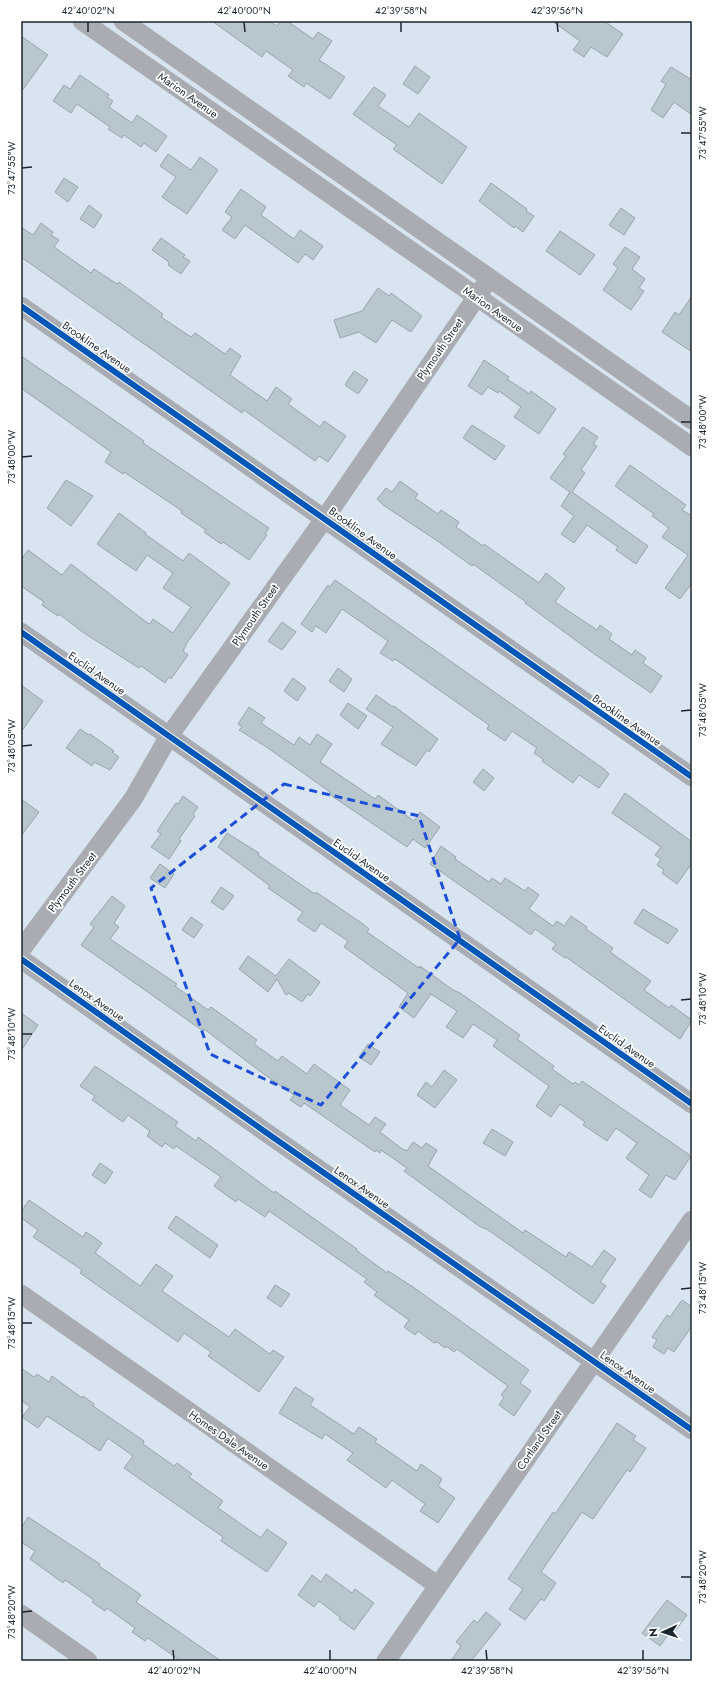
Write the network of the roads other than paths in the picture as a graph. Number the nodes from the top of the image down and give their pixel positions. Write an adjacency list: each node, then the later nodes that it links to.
1 (82, 21): 3 (street, Marion Avenue)
2 (128, 22): 3 (street); 4 (street, Marion Avenue)
3 (116, 45): 5 (street, Marion Avenue)
4 (308, 151): 5 (street); 6 (street, Marion Avenue)
5 (295, 170): 7 (street, Marion Avenue)
6 (489, 279): 7 (street, Plymouth Street); 9 (street, Marion Avenue)
7 (476, 298): 11 (street, Marion Avenue); 12 (street, Plymouth Street)
8 (21, 306): 12 (street, Brookline Avenue)
9 (692, 420)
10 (692, 424): 11 (street)
11 (687, 443)
12 (325, 518): 14 (street, Plymouth Street); 15 (street, Brookline Avenue)
13 (21, 632): 14 (street, Euclid Avenue)
14 (169, 736): 16 (street, Plymouth Street); 18 (street, Euclid Avenue)
15 (692, 777)
16 (21, 950)
17 (21, 959): 21 (street, Lenox Avenue)
18 (692, 1104)
19 (692, 1220): 21 (street, Cortland Street)
20 (21, 1294): 23 (street, Homes Dale Avenue)
21 (594, 1361): 22 (street, Lenox Avenue); 23 (street, Cortland Street)
22 (692, 1430)
23 (437, 1585): 26 (street, Cortland Street)
24 (21, 1614): 25 (street)
25 (88, 1661)
26 (386, 1661)

